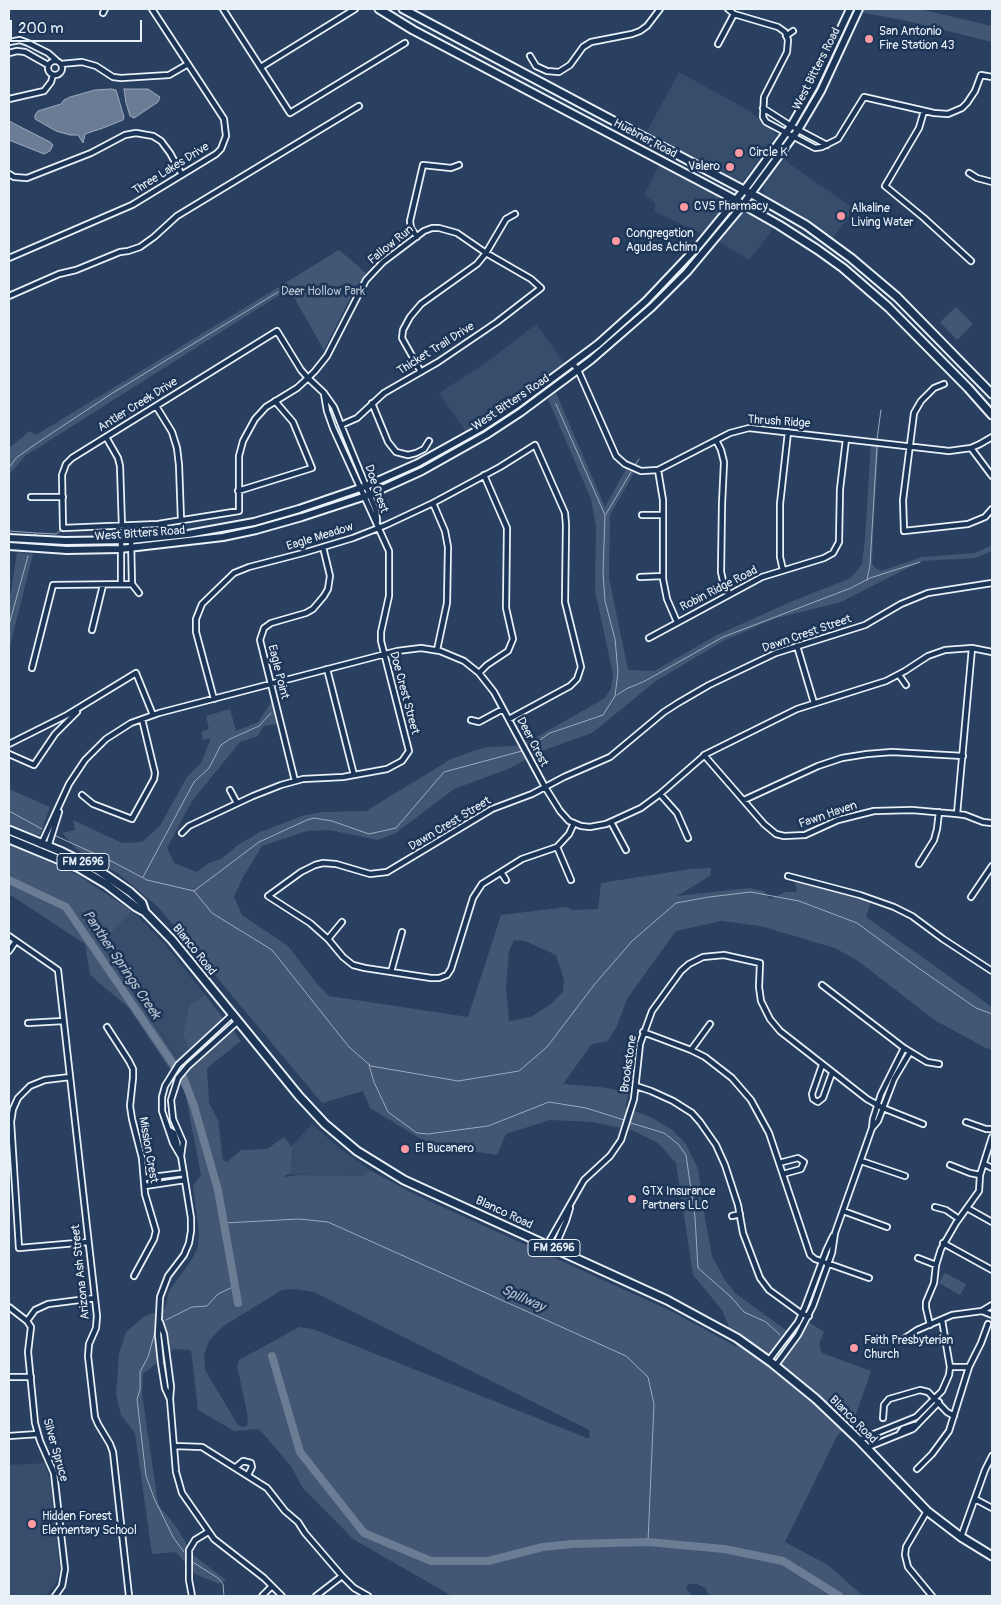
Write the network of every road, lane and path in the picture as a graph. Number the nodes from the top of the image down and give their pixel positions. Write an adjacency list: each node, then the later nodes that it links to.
1 (152, 9): 24 (street, Three Lakes Drive)
2 (223, 9): 26 (street)
3 (355, 9): 26 (street)
4 (379, 9): 11 (main road, Huebner Road)
5 (660, 9): 21 (street)
6 (728, 9): 10 (street)
7 (850, 9): 36 (main road, West Bitters Road)
8 (859, 9): 37 (main road, West Bitters Road)
9 (406, 10): 11 (street); 20 (main road, Huebner Road)
10 (734, 14): 13 (street); 16 (street)
11 (400, 23): 27 (main road, Huebner Road)
12 (793, 31): 13 (street)
13 (786, 36): 32 (street)
14 (10, 42): 17 (street); 18 (street)
15 (405, 42): 26 (street)
16 (718, 44)
17 (37, 47): 19 (street); 22 (street)
18 (11, 52): 19 (street)
19 (33, 55): 25 (street)
20 (492, 56): 27 (main road); 39 (main road, Huebner Road)
21 (530, 56)
22 (56, 60): 23 (street); 25 (street)
23 (61, 64): 24 (street); 28 (street)
24 (188, 64): 48 (street, Three Lakes Drive)
25 (48, 65): 28 (street)
26 (261, 67)
27 (486, 67): 43 (main road, Huebner Road)
28 (53, 75): 30 (street)
29 (992, 77): 33 (street)
30 (9, 99)
31 (359, 106): 64 (street)
32 (763, 108): 34 (street); 35 (street)
33 (924, 111): 42 (street); 58 (street)
34 (774, 116): 35 (street); 36 (street)
35 (768, 123): 38 (street)
36 (791, 126): 37 (street); 38 (main road, West Bitters Road)
37 (798, 130): 40 (main road, West Bitters Road); 41 (street)
38 (786, 133): 40 (street); 50 (main road, West Bitters Road)
39 (642, 136): 43 (main road); 50 (main road, Huebner Road)
40 (793, 137): 44 (street); 51 (main road, West Bitters Road)
41 (817, 140): 42 (street); 44 (street)
42 (827, 145): 44 (street)
43 (635, 147): 52 (main road, Huebner Road)
44 (813, 147)
45 (460, 165): 55 (street)
46 (969, 173): 49 (street)
47 (9, 174): 48 (street)
48 (182, 175): 57 (street, Three Lakes Drive)
49 (992, 182)
50 (744, 190): 51 (main road, Huebner Road); 52 (main road, West Bitters Road)
51 (751, 194): 53 (main road, West Bitters Road); 59 (main road, Huebner Road)
52 (735, 200): 53 (main road, Huebner Road); 60 (main road, West Bitters Road)
53 (743, 205): 61 (main road, West Bitters Road); 62 (main road, Huebner Road)
54 (515, 214): 56 (street)
55 (417, 237): 56 (street, Fallow Run); 69 (street, Fallow Run)
56 (486, 253): 63 (street, Fallow Run); 68 (street)
57 (9, 258)
58 (971, 261)
59 (858, 264): 62 (main road); 72 (main road, Huebner Road)
60 (681, 265): 61 (main road); 66 (main road, West Bitters Road)
61 (687, 272): 67 (main road, West Bitters Road)
62 (849, 274): 76 (main road, Huebner Road)
63 (540, 288): 68 (street, Thicket Trail Drive)
64 (9, 296)
65 (277, 331): 69 (street, Doe Crest); 75 (street, Antler Creek Drive)
66 (573, 364): 67 (street); 89 (main road, West Bitters Road)
67 (578, 370): 86 (street); 91 (main road, West Bitters Road)
68 (421, 372): 74 (street, Thicket Trail Drive)
69 (308, 378): 71 (street, Doe Crest); 73 (street, Fallow Run)
70 (944, 384): 84 (street)
71 (324, 393): 77 (street, Doe Crest); 89 (street, Doe Crest)
72 (992, 394)
73 (275, 401): 90 (street, Fallow Run); 90 (street)
74 (372, 403): 77 (street, Thicket Trail Drive); 83 (street)
75 (156, 406): 79 (street, Antler Creek Drive); 98 (street)
76 (992, 415)
77 (341, 425): 89 (street, Doe Crest)
78 (788, 432): 81 (street, Thrush Ridge); 82 (street, Thrush Ridge); 111 (street)
79 (106, 437): 93 (street, Antler Creek Drive); 100 (street)
80 (992, 437): 85 (street, Thrush Ridge)
81 (846, 439): 84 (street, Thrush Ridge); 111 (street, Robin Ridge Road)
82 (716, 440): 86 (street, Thrush Ridge); 119 (street)
83 (430, 441)
84 (909, 446): 85 (street, Thrush Ridge); 95 (street)
85 (972, 448): 88 (street)
86 (658, 470): 97 (street)
87 (484, 475): 94 (street, Eagle Meadow); 130 (street); 140 (street, Eagle Meadow)
88 (992, 476)
89 (363, 487): 91 (street, Doe Crest); 104 (main road, West Bitters Road)
90 (238, 491): 98 (street, Fallow Run)
91 (366, 496): 99 (street, Doe Crest); 107 (main road, West Bitters Road)
92 (31, 497): 93 (street)
93 (62, 497): 100 (street, Antler Creek Drive)
94 (433, 504): 101 (street, Eagle Meadow); 125 (street)
95 (992, 509)
96 (642, 514): 97 (street)
97 (663, 515): 112 (street)
98 (181, 520): 100 (street)
99 (376, 521): 101 (street, Doe Crest Street)
100 (122, 526)
101 (379, 527): 106 (street, Eagle Meadow); 127 (street, Doe Crest Street)
102 (9, 538): 103 (main road, West Bitters Road)
103 (120, 540): 104 (main road, West Bitters Road); 108 (street)
104 (131, 540): 107 (street)
105 (9, 546): 108 (main road, West Bitters Road)
106 (323, 547): 132 (street, Eagle Point); 134 (street, Eagle Meadow)
107 (131, 548): 108 (main road, West Bitters Road); 110 (street)
108 (120, 549): 109 (street)
109 (121, 568): 110 (street); 115 (street)
110 (131, 568): 116 (street)
111 (784, 570): 119 (street, Robin Ridge Road)
112 (663, 576): 113 (street); 120 (street)
113 (640, 577)
114 (992, 583): 123 (street, Dawn Crest Street)
115 (122, 584): 116 (street); 117 (street)
116 (132, 584): 118 (street)
117 (103, 585): 121 (street); 128 (street)
118 (139, 593)
119 (729, 594): 120 (street, Robin Ridge Road)
120 (677, 622): 122 (street, Robin Ridge Road)
121 (92, 630)
122 (649, 638)
123 (797, 646): 135 (street); 148 (street, Dawn Crest Street)
124 (972, 648): 126 (street); 131 (street); 145 (street)
125 (437, 650): 127 (street, Deer Crest); 130 (street, Deer Crest)
126 (992, 652)
127 (384, 654): 129 (street, Deer Crest); 146 (street, Doe Crest Street)
128 (32, 668)
129 (327, 669): 132 (street, Deer Crest); 146 (street)
130 (479, 673): 137 (street, Deer Crest)
131 (899, 675): 133 (street); 135 (street)
132 (270, 684): 134 (street, Deer Crest); 147 (street, Eagle Point)
133 (906, 685)
134 (214, 699): 138 (street, Deer Crest)
135 (814, 704): 144 (street)
136 (85, 705): 138 (street); 142 (street); 143 (street)
137 (503, 709): 140 (street, Deer Crest); 141 (street)
138 (153, 714): 139 (street, Deer Crest)
139 (142, 718): 151 (street); 164 (street, Deer Crest)
140 (509, 719): 148 (street, Deer Crest)
141 (471, 720)
142 (9, 744)
143 (9, 754)
144 (704, 755): 150 (street); 152 (street, Fawn Haven)
145 (963, 756): 152 (street); 155 (street)
146 (354, 775): 147 (street, Doe Crest Street)
147 (295, 781): 153 (street, Doe Crest Street)
148 (545, 787): 157 (street, Deer Crest); 176 (street, Dawn Crest Street)
149 (230, 790): 153 (street)
150 (660, 794): 156 (street); 161 (street)
151 (82, 795)
152 (744, 800): 154 (street, Fawn Haven)
153 (237, 803): 160 (street, Doe Crest Street)
154 (939, 812): 155 (street, Fawn Haven); 166 (street)
155 (958, 814): 158 (street, Fawn Haven)
156 (611, 822): 157 (street); 165 (street)
157 (574, 823): 163 (street)
158 (992, 823)
159 (9, 830): 164 (main road, Blanco Road / FM 2696)
160 (182, 833)
161 (688, 838)
162 (9, 839): 164 (main road, Blanco Road / FM 2696)
163 (556, 847): 168 (street); 171 (street)
164 (44, 849): 182 (main road, Blanco Road / FM 2696)
165 (626, 850)
166 (919, 864)
167 (992, 866): 172 (street)
168 (500, 872): 170 (street); 180 (street, Dawn Crest Street)
169 (788, 876): 179 (street)
170 (506, 880)
171 (571, 880)
172 (971, 897)
173 (342, 922): 176 (street)
174 (402, 932): 180 (street)
175 (9, 936): 177 (street)
176 (328, 939): 180 (street, Dawn Crest Street)
177 (16, 941): 178 (street); 183 (street, Arizona Ash Street)
178 (9, 951)
179 (992, 970)
180 (392, 972)
181 (822, 985): 192 (street)
182 (232, 1015): 184 (main road, Blanco Road / FM 2696); 191 (street)
183 (63, 1021): 185 (street); 199 (street, Arizona Ash Street)
184 (237, 1022): 194 (street); 236 (main road, Blanco Road / FM 2696)
185 (28, 1023)
186 (710, 1024): 193 (street)
187 (107, 1027): 222 (street, Mission Crest)
188 (780, 1031): 189 (street, Brookstone); 190 (street); 197 (street)
189 (643, 1032): 193 (street); 200 (street, Brookstone)
190 (776, 1037)
191 (198, 1046): 194 (street); 209 (street)
192 (904, 1048): 195 (street); 203 (street)
193 (691, 1050): 202 (street)
194 (204, 1052): 207 (street)
195 (910, 1052): 196 (street); 204 (street)
196 (939, 1064)
197 (822, 1065): 198 (street); 198 (street)
198 (832, 1073): 203 (street)
199 (70, 1077): 234 (street, Arizona Ash Street); 234 (street)
200 (636, 1086): 228 (street); 236 (street, Brookstone)
201 (756, 1096): 202 (street)
202 (751, 1100): 214 (street)
203 (878, 1105): 204 (street); 208 (street)
204 (883, 1108): 206 (street); 208 (street)
205 (966, 1122): 210 (street)
206 (923, 1124)
207 (176, 1125): 209 (street); 212 (street)
208 (872, 1128): 213 (street)
209 (168, 1129): 212 (street)
210 (992, 1129)
211 (992, 1137): 215 (street)
212 (181, 1156): 218 (street)
213 (861, 1161): 221 (street); 227 (street)
214 (780, 1163): 219 (street); 219 (street)
215 (984, 1164): 217 (street); 220 (street)
216 (950, 1165): 220 (street)
217 (992, 1168)
218 (184, 1173): 222 (street); 223 (street)
219 (783, 1174): 238 (street)
220 (980, 1175): 226 (street)
221 (905, 1176)
222 (144, 1178): 224 (street, Mission Crest)
223 (185, 1180): 224 (street); 251 (street)
224 (145, 1186): 242 (street, Mission Crest)
225 (935, 1207): 230 (street)
226 (968, 1208): 230 (street); 231 (street)
227 (843, 1212): 232 (street); 233 (street)
228 (740, 1214): 229 (street); 248 (street)
229 (732, 1216)
230 (959, 1219): 235 (street)
231 (992, 1222)
232 (887, 1227)
233 (835, 1232): 238 (street); 239 (street)
234 (88, 1242): 244 (street, Arizona Ash Street)
235 (943, 1243): 240 (street); 241 (street)
236 (551, 1247): 259 (main road, Blanco Road / FM 2696)
237 (918, 1258): 240 (street)
238 (822, 1261): 239 (street); 248 (street)
239 (828, 1264): 243 (street); 250 (street)
240 (936, 1265): 255 (street)
241 (992, 1270)
242 (134, 1276)
243 (869, 1278)
244 (95, 1298): 253 (street); 289 (street, Arizona Ash Street)
245 (992, 1305): 247 (street)
246 (9, 1306): 253 (street)
247 (982, 1311): 249 (street); 252 (street)
248 (802, 1314): 250 (street); 259 (street)
249 (992, 1315)
250 (808, 1316): 260 (street)
251 (159, 1320): 257 (street); 258 (street)
252 (942, 1320): 255 (street); 261 (street)
253 (27, 1321): 266 (street, Silver Spruce)
254 (988, 1324): 262 (street)
255 (930, 1325): 256 (street)
256 (902, 1340)
257 (159, 1350): 258 (street); 263 (street)
258 (167, 1350): 264 (street)
259 (769, 1360): 260 (main road, Blanco Road / FM 2696)
260 (776, 1365): 273 (main road, Blanco Road / FM 2696)
261 (950, 1367): 262 (street); 268 (street)
262 (969, 1367): 269 (street)
263 (162, 1376): 264 (street); 267 (street)
264 (170, 1376): 267 (street)
265 (9, 1377): 266 (street)
266 (30, 1377): 271 (street, Silver Spruce)
267 (170, 1398): 274 (street)
268 (937, 1400): 269 (street); 270 (street); 273 (street); 275 (street)
269 (954, 1416): 278 (street)
270 (883, 1418)
271 (38, 1434): 272 (street); 288 (street, Silver Spruce)
272 (9, 1436)
273 (859, 1440): 275 (main road, Blanco Road / FM 2696)
274 (174, 1446): 277 (street); 283 (street)
275 (866, 1448): 282 (main road, Blanco Road / FM 2696)
276 (992, 1456): 280 (street)
277 (236, 1467): 279 (street); 279 (street)
278 (917, 1469)
279 (248, 1475): 286 (street)
280 (975, 1499): 281 (street); 284 (street)
281 (992, 1508)
282 (927, 1511): 284 (main road, Blanco Road / FM 2696); 295 (street)
283 (208, 1532): 287 (street); 290 (street)
284 (961, 1537): 285 (main road, Blanco Road / FM 2696)
285 (992, 1556)
286 (342, 1576): 293 (street); 294 (street)
287 (272, 1586): 291 (street); 292 (street)
288 (55, 1596)
289 (129, 1596)
290 (192, 1596)
291 (262, 1596)
292 (282, 1596)
293 (316, 1596)
294 (368, 1596)
295 (932, 1596)

